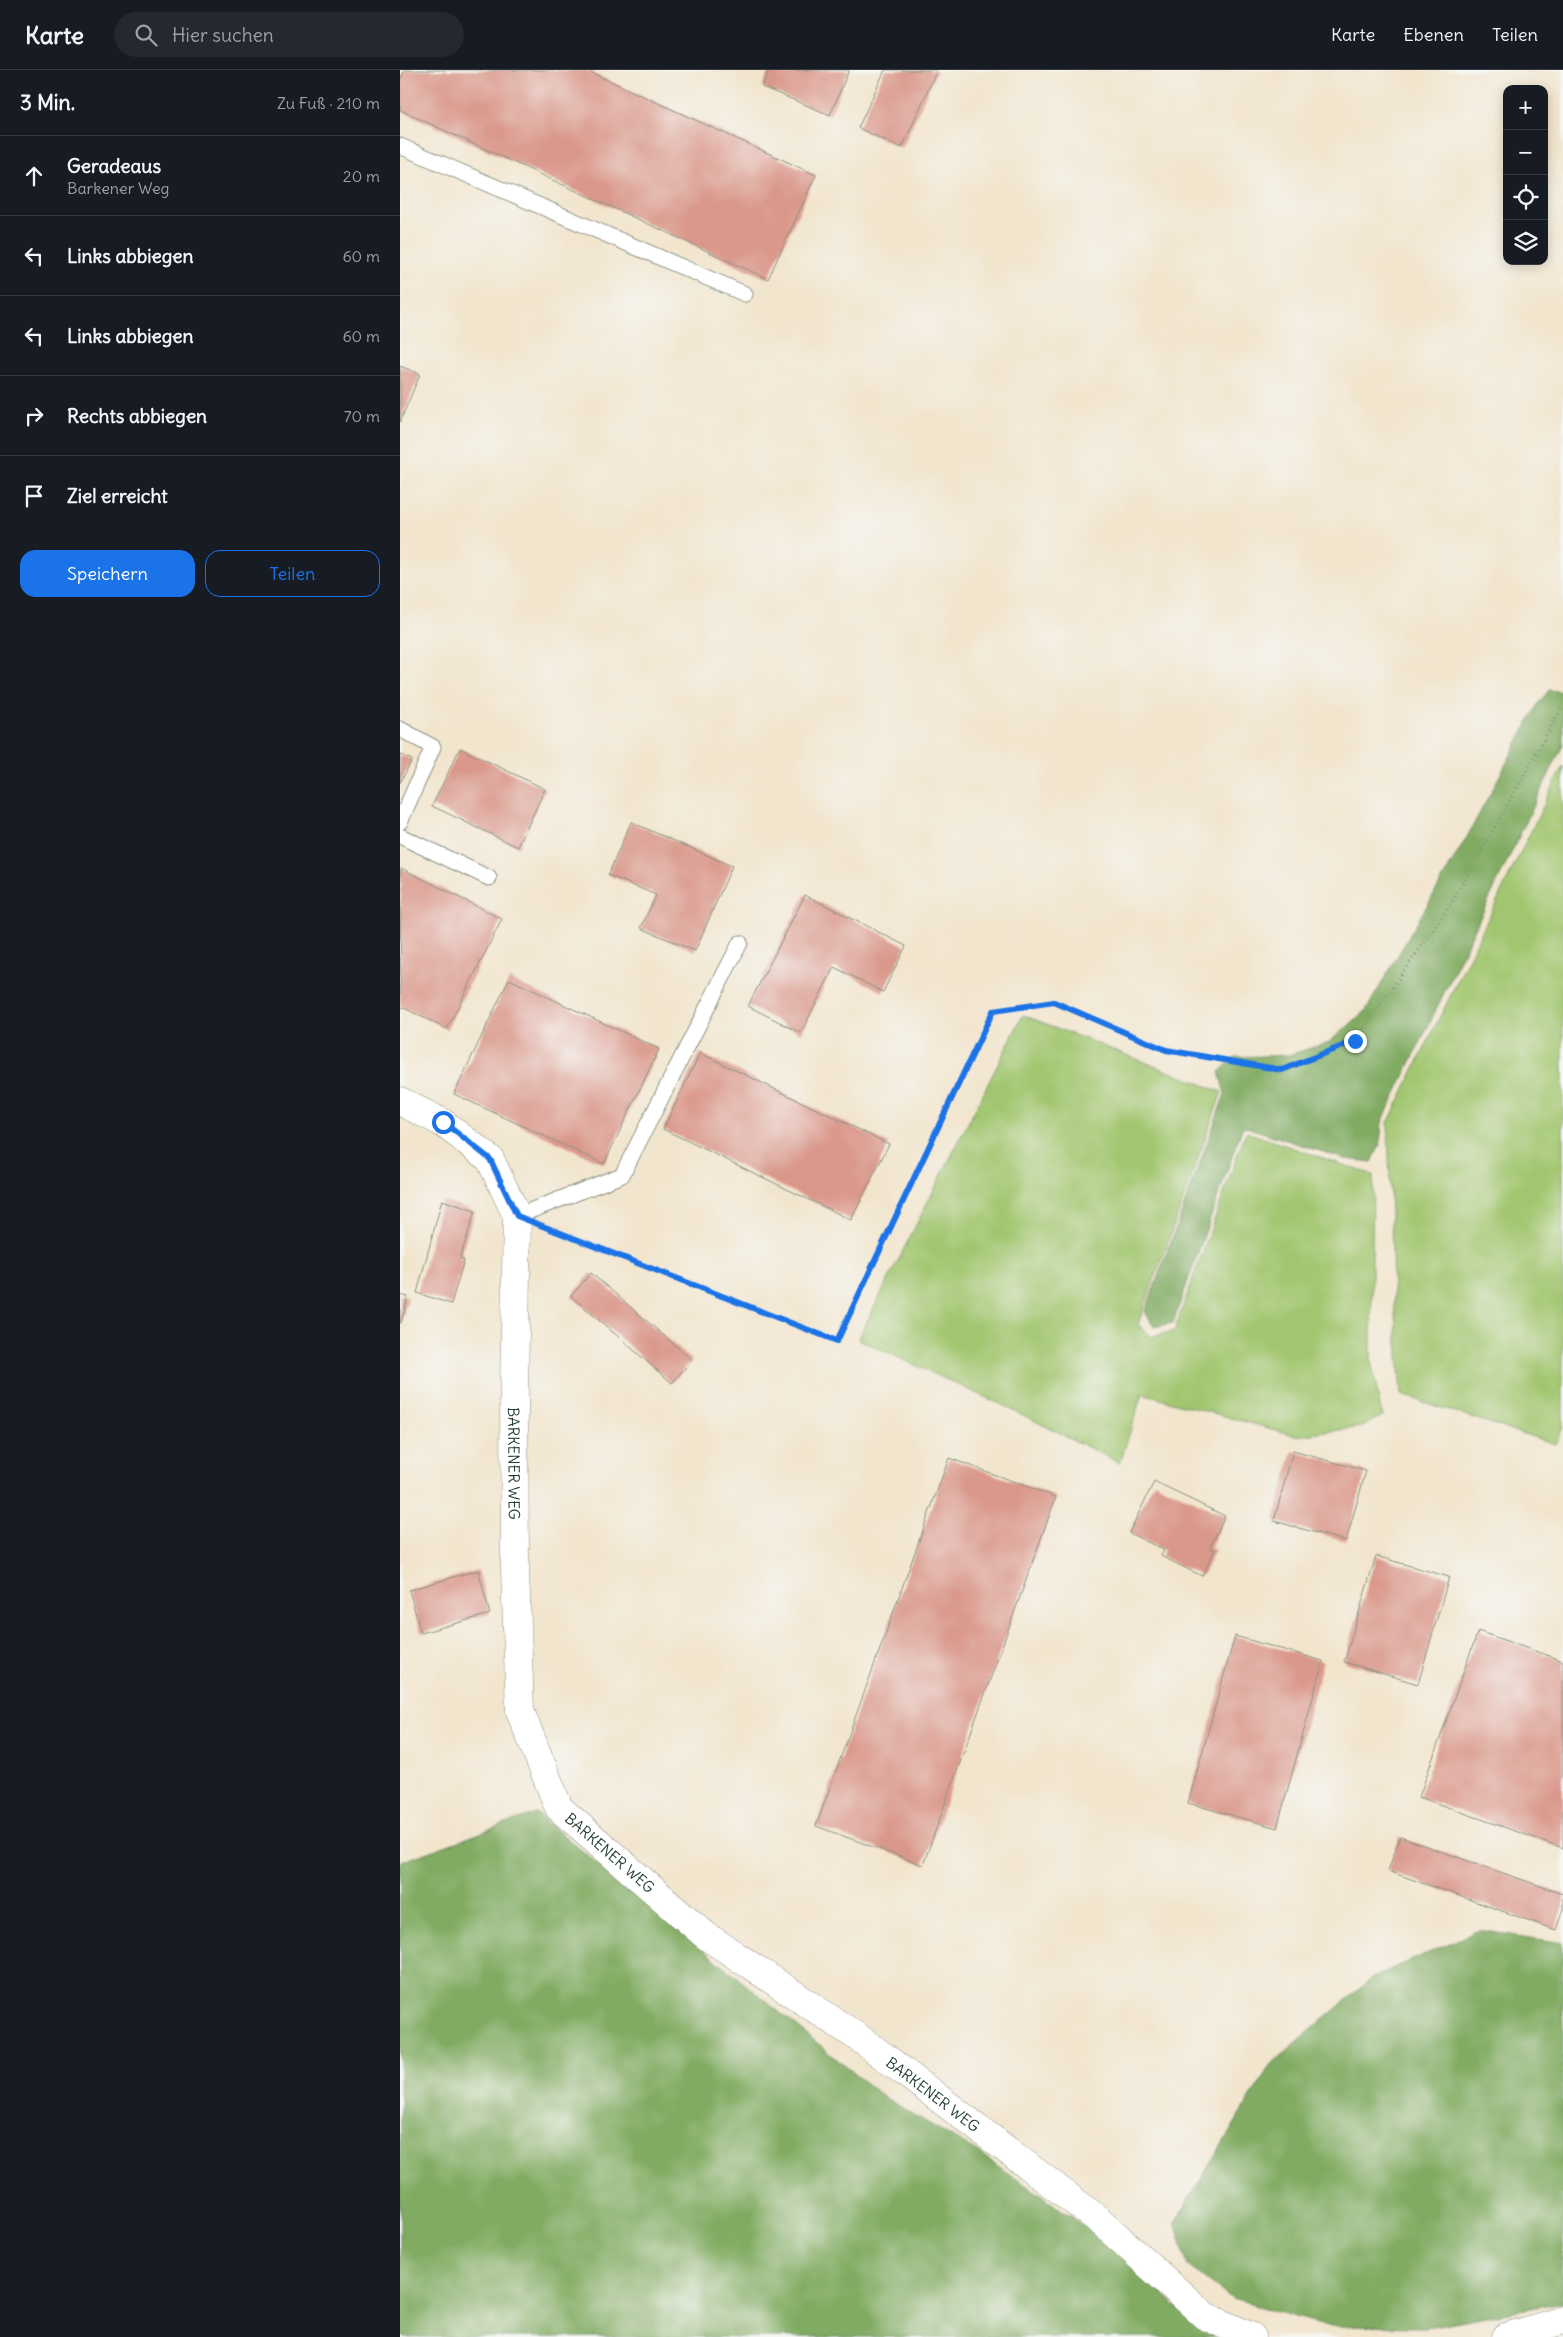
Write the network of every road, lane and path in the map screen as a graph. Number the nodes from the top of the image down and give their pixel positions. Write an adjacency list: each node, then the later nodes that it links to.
1 (400, 146): 2 (lane)
2 (745, 294)
3 (1563, 706): 10 (path)
4 (400, 729): 5 (lane)
5 (400, 822)
6 (400, 836): 7 (lane)
7 (489, 878)
8 (740, 943): 10 (lane)
9 (400, 1101): 10 (street, BARKENER WEG)
10 (517, 1216): 12 (street, BARKENER WEG)
11 (1563, 2320): 13 (street)
12 (1252, 2337)
13 (1506, 2337)

